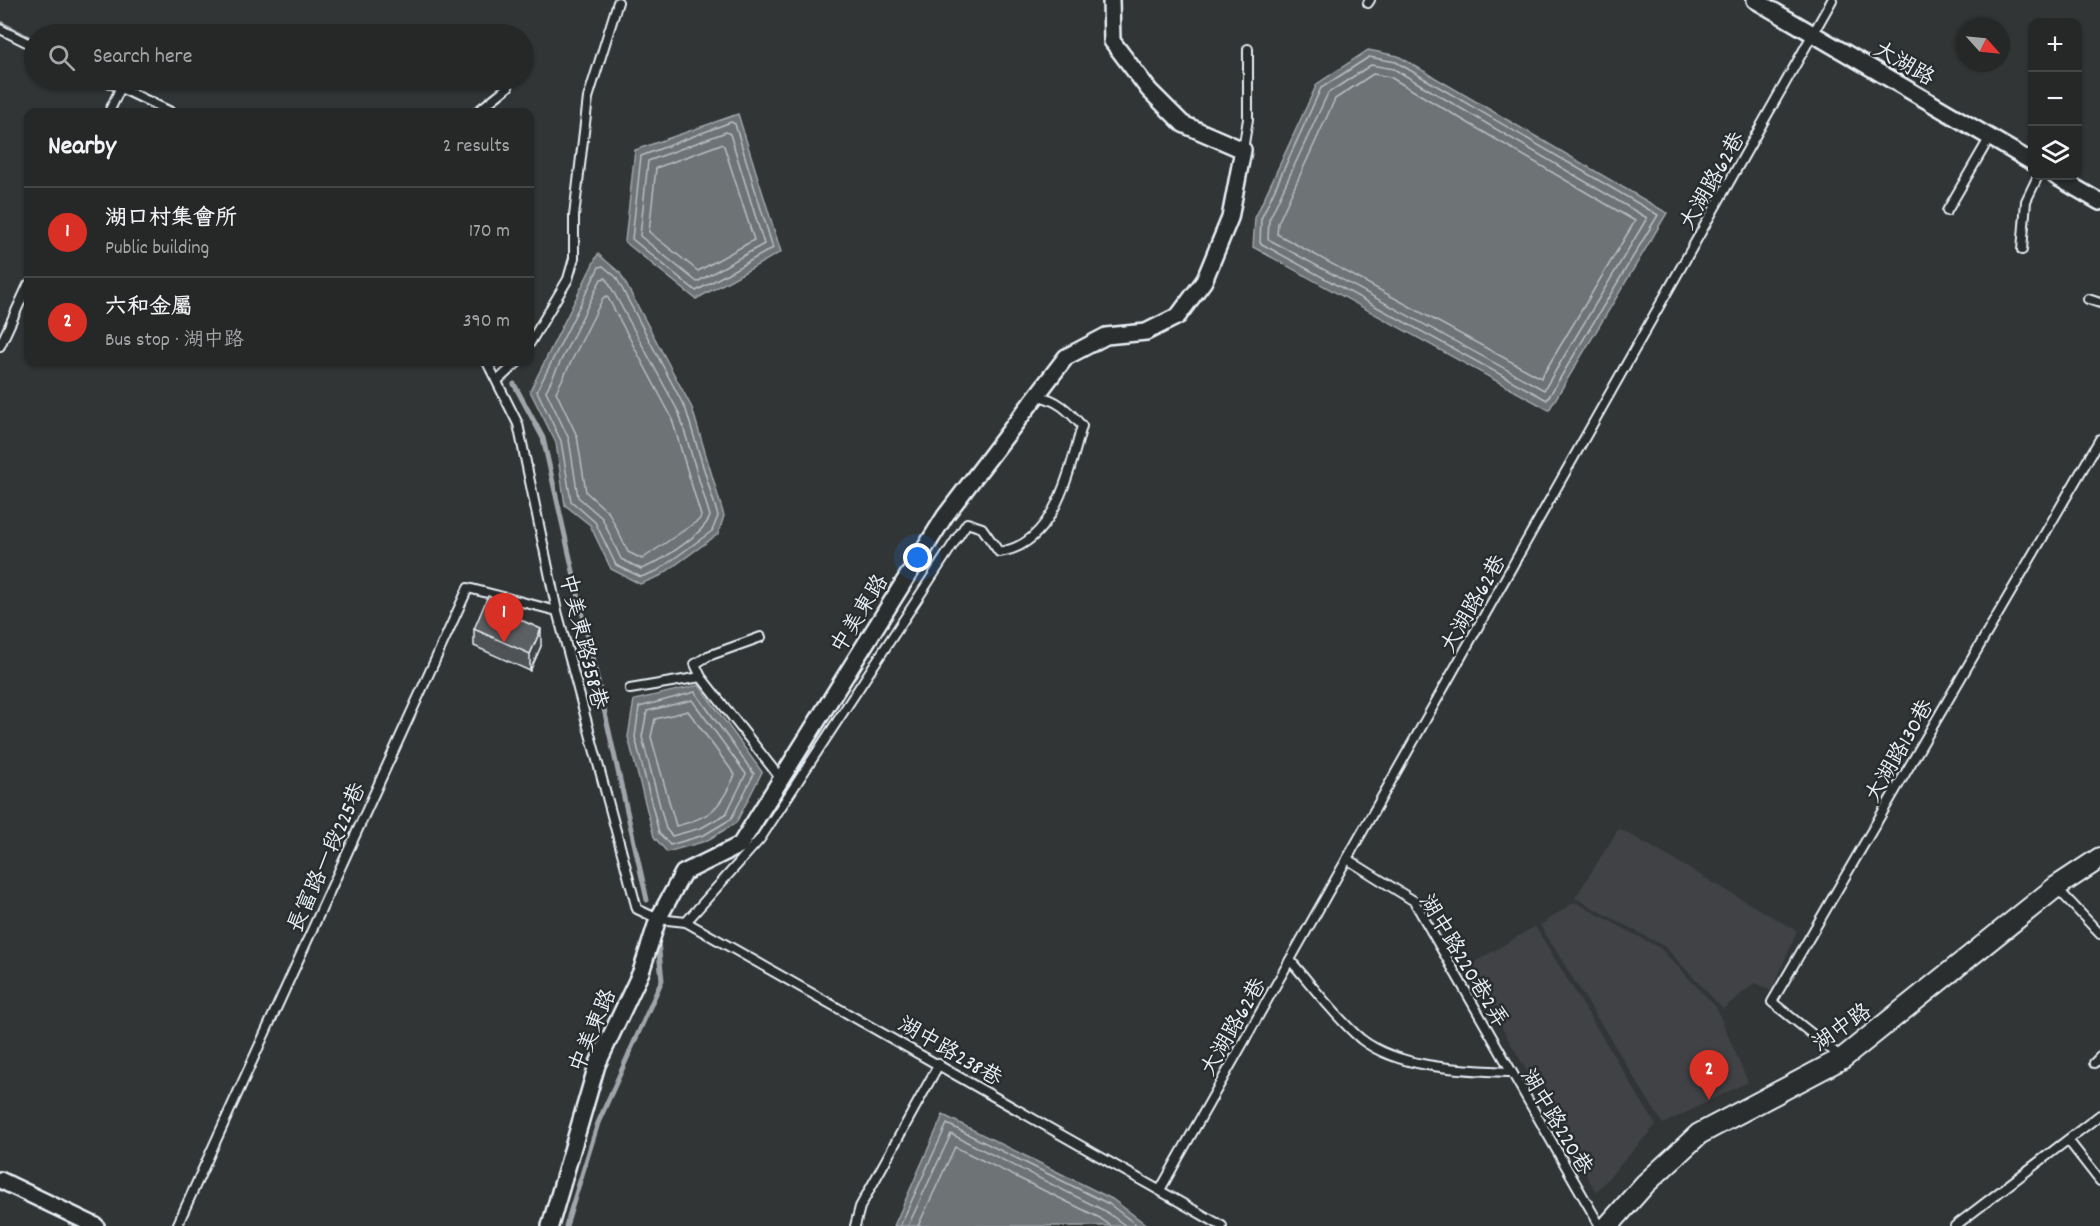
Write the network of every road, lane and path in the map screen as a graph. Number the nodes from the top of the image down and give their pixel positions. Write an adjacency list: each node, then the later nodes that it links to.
1 (1111, 0): 16 (street)
2 (1755, 0): 6 (street, 大湖路)
3 (1832, 0): 6 (lane, 大湖路62巷)
4 (619, 1): 26 (lane)
5 (0, 29): 7 (lane)
6 (1814, 34): 15 (street, 大湖路); 39 (lane, 大湖路62巷)
7 (24, 41)
8 (1248, 50): 16 (lane)
9 (120, 90): 12 (lane)
10 (127, 90): 13 (lane)
11 (504, 90): 14 (lane)
12 (111, 108)
13 (163, 108)
14 (482, 108)
15 (1990, 137): 17 (street, 大湖路); 21 (lane)
16 (1243, 150): 31 (street, 中美東路)
17 (2028, 160)
18 (2036, 180): 22 (lane)
19 (2062, 180): 20 (street)
20 (2100, 202)
21 (1947, 211)
22 (2022, 250)
23 (24, 294): 27 (lane)
24 (2088, 299): 25 (lane)
25 (2100, 303)
26 (534, 336)
27 (0, 346)
28 (489, 366): 30 (lane, 中美東路358巷)
29 (514, 366): 30 (lane)
30 (498, 380): 33 (lane, 中美東路358巷)
31 (1035, 396): 37 (street, 中美東路); 42 (lane)
32 (2100, 439): 46 (lane, 大湖路130巷)
33 (557, 611): 41 (lane, 中美東路358巷); 56 (lane, 長富路一段225巷)
34 (761, 637): 35 (lane)
35 (701, 677): 36 (lane); 37 (lane)
36 (630, 689)
37 (782, 780): 41 (street, 中美東路)
38 (2100, 858): 40 (street, 湖中路)
39 (1347, 859): 44 (lane, 大湖路62巷); 49 (lane, 湖中路220巷2弄)
40 (2056, 887): 43 (lane); 46 (street, 湖中路)
41 (658, 920): 42 (lane, 湖中路238巷); 57 (street, 中美東路)
42 (686, 922): 47 (lane, 湖中路238巷)
43 (2100, 934)
44 (1290, 960): 49 (lane, 湖中路220巷); 54 (lane, 大湖路62巷)
45 (2100, 1057): 48 (lane)
46 (1843, 1058): 61 (street, 湖中路)
47 (939, 1064): 54 (lane, 湖中路238巷); 58 (lane)
48 (2094, 1064)
49 (1511, 1072): 60 (lane, 湖中路220巷)
50 (2100, 1115): 51 (lane)
51 (2068, 1140): 53 (lane); 62 (lane)
52 (0, 1180): 55 (street)
53 (2100, 1181)
54 (1160, 1190): 59 (lane, 湖中路238巷)
55 (96, 1226)
56 (177, 1226)
57 (550, 1226)
58 (855, 1226)
59 (1222, 1226)
60 (1600, 1226)
61 (1608, 1226)
62 (1955, 1226)

